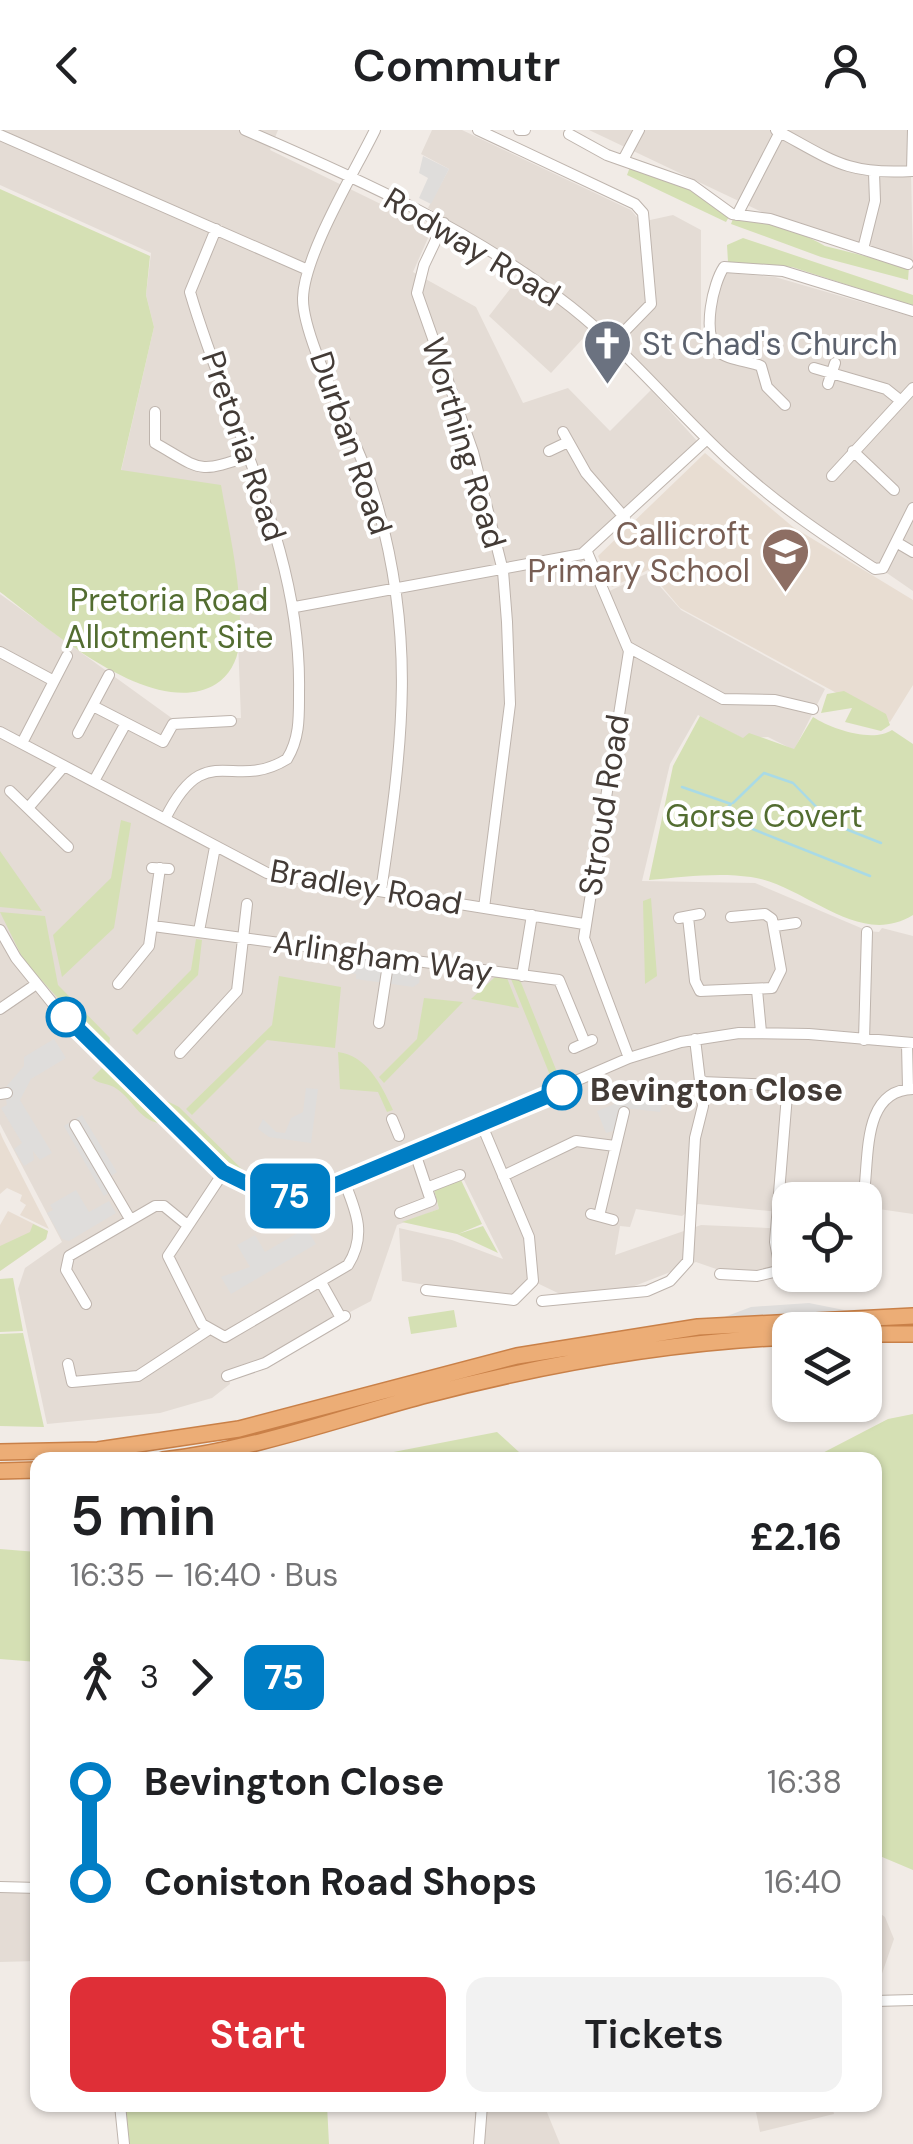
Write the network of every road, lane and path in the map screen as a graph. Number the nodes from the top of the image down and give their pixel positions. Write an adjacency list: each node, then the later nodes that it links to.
1 (245, 130): 10 (street, Rodway Road)
2 (284, 130): 10 (street)
3 (375, 130): 14 (street, Durban Road)
4 (478, 130): 22 (street)
5 (639, 130): 11 (street)
6 (913, 130): 12 (street)
7 (785, 132): 13 (street); 15 (street)
8 (0, 134): 17 (street)
9 (569, 134): 11 (street)
10 (278, 142): 14 (street, Rodway Road)
11 (623, 160): 15 (street)
12 (912, 166): 13 (street)
13 (874, 173): 18 (street)
14 (353, 177): 16 (street, Rodway Road); 20 (street, Durban Road)
15 (736, 215): 18 (street)
16 (444, 223): 22 (street, Rodway Road); 38 (street, Worthing Road)
17 (216, 229): 20 (street); 30 (street, Pretoria Road)
18 (863, 249): 19 (street)
19 (908, 264)
20 (308, 270): 39 (street, Durban Road)
21 (913, 311): 25 (street)
22 (614, 343): 27 (street, Rodway Road)
23 (814, 368): 24 (street)
24 (909, 396): 29 (street)
25 (785, 405)
26 (155, 412): 30 (street)
27 (707, 439): 34 (street); 35 (street, Rodway Road)
28 (550, 451): 34 (street)
29 (853, 451): 31 (street); 32 (street)
30 (248, 456): 40 (street, Pretoria Road)
31 (832, 476)
32 (894, 490)
33 (913, 508): 35 (street)
34 (625, 518): 36 (street)
35 (896, 542): 37 (street)
36 (587, 552): 38 (street); 41 (street)
37 (913, 552)
38 (503, 571): 39 (street); 63 (street, Worthing Road)
39 (397, 591): 40 (street); 61 (street, Durban Road)
40 (295, 607): 57 (street, Pretoria Road)
41 (628, 646): 47 (street); 68 (street, Stroud Road)
42 (0, 652): 45 (street)
43 (67, 656): 45 (street)
44 (109, 675): 46 (street)
45 (54, 681): 52 (street)
46 (93, 706): 49 (street); 51 (street)
47 (813, 709)
48 (231, 721): 49 (street)
49 (126, 723): 54 (street)
50 (0, 732): 52 (street, Bradley Road)
51 (78, 734)
52 (22, 743): 53 (street, Bradley Road)
53 (64, 766): 54 (street, Bradley Road); 56 (street)
54 (94, 781): 57 (street, Bradley Road)
55 (11, 791): 56 (street)
56 (28, 808): 59 (street)
57 (165, 819): 58 (street, Bradley Road)
58 (215, 846): 61 (street, Bradley Road); 72 (street)
59 (68, 847)
60 (160, 869): 69 (street)
61 (381, 891): 63 (street, Bradley Road)
62 (247, 904): 74 (street, Arlingham Way)
63 (484, 908): 64 (street, Bradley Road)
64 (532, 915): 68 (street, Bradley Road); 76 (street, Arlingham Way)
65 (689, 916): 79 (street)
66 (731, 917): 70 (street)
67 (796, 922): 70 (street)
68 (584, 924): 88 (street, Stroud Road)
69 (153, 926): 72 (street, Arlingham Way); 78 (street)
70 (775, 926): 79 (street)
71 (0, 930): 77 (street)
72 (199, 931): 74 (street, Arlingham Way)
73 (867, 932): 84 (street)
74 (244, 938): 75 (street, Arlingham Way); 87 (street, Arlingham Way)
75 (388, 958): 76 (street, Arlingham Way); 81 (street)
76 (522, 976): 85 (street, Arlingham Way)
77 (35, 984): 80 (street); 98 (street)
78 (118, 984)
79 (757, 990): 82 (street)
80 (0, 1009)
81 (378, 1023)
82 (761, 1032): 83 (street); 84 (street)
83 (694, 1039): 88 (street); 89 (street)
84 (864, 1040): 86 (street)
85 (584, 1044)
86 (910, 1044): 90 (street)
87 (180, 1053)
88 (629, 1058): 93 (street)
89 (702, 1082): 102 (street); 113 (street)
90 (910, 1088): 103 (street)
91 (619, 1116): 96 (street)
92 (392, 1119): 95 (street)
93 (481, 1123): 97 (street); 100 (street)
94 (75, 1125): 106 (street)
95 (399, 1136)
96 (614, 1146): 100 (street); 107 (street)
97 (415, 1153): 101 (street); 104 (street)
98 (223, 1172): 101 (street); 108 (street)
99 (460, 1175): 104 (street)
100 (503, 1176): 112 (street)
101 (344, 1181): 111 (street)
102 (776, 1182)
103 (868, 1182)
104 (429, 1188): 105 (street)
105 (400, 1213)
106 (130, 1219): 108 (street); 114 (street)
107 (612, 1220)
108 (186, 1224): 116 (street)
109 (772, 1272): 110 (street)
110 (720, 1274)
111 (322, 1284): 116 (street); 121 (street)
112 (431, 1294)
113 (548, 1298)
114 (86, 1304)
115 (913, 1316): 122 (highway)
116 (208, 1330): 120 (street)
117 (882, 1334): 118 (highway)
118 (913, 1334)
119 (772, 1338): 123 (highway)
120 (68, 1364)
121 (232, 1377)
122 (0, 1452)
123 (209, 1452)
124 (0, 1470): 125 (highway)
125 (30, 1470)
126 (0, 1887): 127 (street)
127 (30, 1888)
128 (913, 2000): 129 (street)
129 (882, 2001)
130 (121, 2112): 132 (street)
131 (481, 2112): 133 (street)
132 (124, 2144)
133 (479, 2144)

